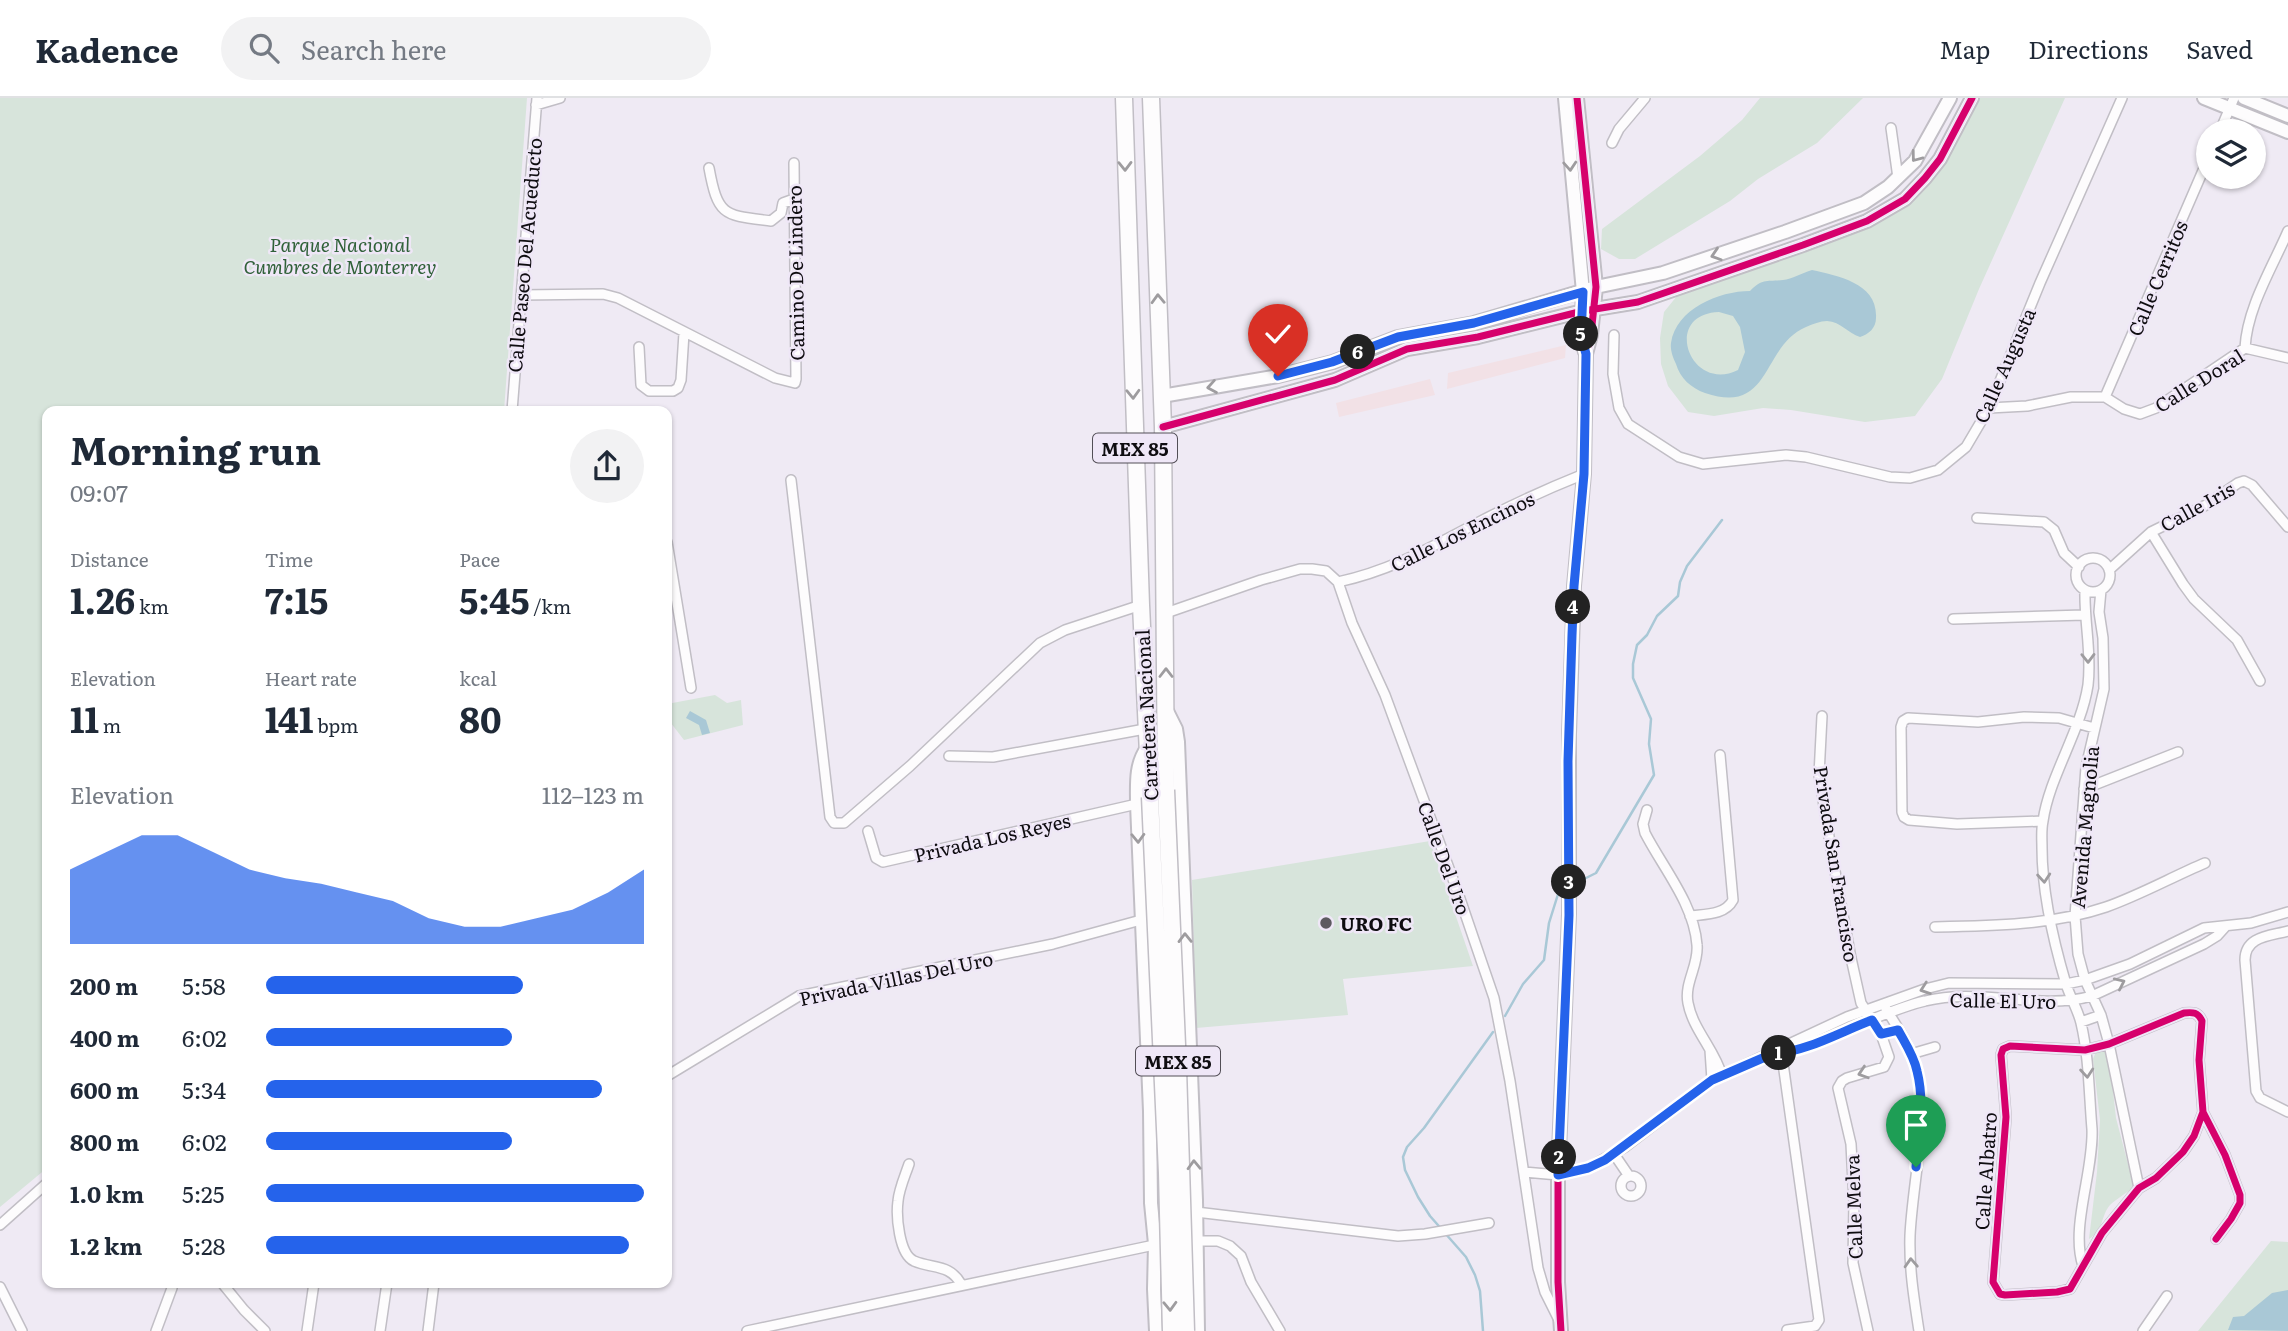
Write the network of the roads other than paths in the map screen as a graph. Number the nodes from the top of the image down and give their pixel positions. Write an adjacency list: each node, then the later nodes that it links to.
1 (560, 98): 12 (street)
2 (1124, 98): 53 (highway, Carretera Nacional / MEX 85, one-way to 53)
3 (1151, 98): 36 (highway, Carretera Nacional / MEX 85, one-way to 3)
4 (1565, 98): 26 (street, one-way to 26)
5 (1577, 98): 25 (street)
6 (1950, 98): 20 (street, one-way to 20)
7 (1972, 98): 27 (street)
8 (2122, 98): 40 (street, Calle Augusta)
9 (2204, 98): 13 (street)
10 (2244, 98): 14 (street)
11 (1644, 99): 17 (street)
12 (537, 101): 28 (street, Calle Paseo Del Acueducto)
13 (2232, 103): 16 (street)
14 (2288, 116)
15 (1891, 128): 20 (street)
16 (2288, 132)
17 (1612, 144)
18 (794, 163): 22 (street, Camino De Lindero)
19 (709, 168): 22 (street)
20 (1898, 178): 24 (street, one-way to 24)
21 (2196, 187): 38 (street, Calle Cerritos)
22 (794, 199): 30 (street, Camino De Lindero)
23 (2288, 231): 33 (street)
24 (1654, 275): 25 (street); 27 (street)
25 (1597, 287): 26 (street); 29 (street)
26 (1583, 292): 29 (street); 35 (street)
27 (1660, 294): 29 (street)
28 (521, 295): 30 (street); 39 (street, Calle Paseo Del Acueducto)
29 (1588, 310): 37 (street); 42 (street)
30 (684, 333): 32 (street)
31 (1614, 335): 40 (street, Calle Augusta)
32 (639, 347)
33 (2245, 348): 34 (street, Calle Doral); 38 (street, Calle Doral)
34 (2288, 358)
35 (1278, 376): 36 (street, one-way to 36); 37 (street)
36 (1162, 396): 41 (highway, Carretera Nacional / MEX 85)
37 (1281, 396): 41 (street)
38 (2105, 397): 40 (street, Calle Doral)
39 (512, 406)
40 (1989, 408)
41 (1163, 427): 54 (highway, Carretera Nacional / MEX 85)
42 (1584, 474): 50 (street, Calle Los Encinos); 107 (street)
43 (791, 480): 53 (street)
44 (1977, 517): 47 (street)
45 (2288, 527): 46 (street, Calle Iris)
46 (2151, 532): 48 (street, Calle Iris); 57 (street)
47 (2078, 567): 48 (street); 51 (street)
48 (2109, 570): 52 (street)
49 (672, 572): 58 (street)
50 (1338, 582): 54 (street); 106 (street, Calle Del Uro)
51 (2085, 590): 52 (street); 55 (street, Avenida Magnolia)
52 (2101, 590): 62 (street, Avenida Magnolia)
53 (1141, 605): 63 (highway, Carretera Nacional / MEX 85)
54 (1166, 613): 59 (highway, Carretera Nacional / MEX 85, one-way to 54)
55 (2084, 615): 56 (street); 61 (street, Avenida Magnolia, one-way to 61)
56 (1953, 619)
57 (2260, 681)
58 (691, 688)
59 (1166, 708): 112 (street, MEX 85, one-way to 59); 140 (highway, Carretera Nacional / MEX 85, bridge)
60 (1822, 716): 88 (street, Privada San Francisco)
61 (2077, 723): 62 (street); 70 (street, Avenida Magnolia); 70 (street)
62 (2094, 728): 67 (street, Avenida Magnolia)
63 (1145, 729): 66 (street); 68 (highway, Carretera Nacional / MEX 85)
64 (2178, 752): 67 (street)
65 (1720, 755): 74 (street)
66 (949, 756)
67 (2084, 789): 75 (street, Avenida Magnolia)
68 (1144, 801): 71 (street, Privada Los Reyes); 77 (street, MEX 85, one-way to 77); 139 (highway, Carretera Nacional / MEX 85, one-way to 139, bridge)
69 (1647, 810): 74 (street)
70 (2043, 821): 76 (street, Avenida Magnolia, one-way to 76)
71 (868, 831)
72 (2205, 863): 75 (street)
73 (2288, 912): 78 (street, Calle El Uro)
74 (1690, 916): 101 (street)
75 (2075, 916): 76 (street); 81 (street, Avenida Magnolia)
76 (2050, 919): 79 (street); 82 (street, Avenida Magnolia)
77 (1141, 920): 100 (street, Privada Villas Del Uro); 111 (street, MEX 85)
78 (2225, 926): 83 (street, Calle El Uro); 85 (street, Calle El Uro, one-way to 78)
79 (1935, 928)
80 (2288, 931): 103 (street)
81 (2078, 954): 82 (street); 83 (street, Avenida Magnolia)
82 (2059, 957): 84 (street, Avenida Magnolia)
83 (2085, 980): 84 (street, Calle El Uro); 85 (street, Avenida Magnolia)
84 (2066, 984): 86 (street, Avenida Magnolia); 87 (street, Calle El Uro, one-way to 87)
85 (2092, 996): 86 (street, Calle El Uro); 90 (street, Avenida Magnolia)
86 (2072, 1002): 89 (street, Calle El Uro); 92 (street, Avenida Magnolia)
87 (1883, 1005): 88 (street, Calle El Uro); 89 (street)
88 (1866, 1010): 91 (street, Privada San Francisco); 98 (street, Calle El Uro)
89 (1889, 1014): 91 (street, Calle El Uro); 93 (street)
90 (2101, 1016): 92 (street); 95 (street, Avenida Magnolia)
91 (1872, 1020): 94 (street, Privada San Francisco); 98 (street, Calle El Uro)
92 (2081, 1022): 97 (street, Avenida Magnolia)
93 (1898, 1030): 94 (street); 99 (street)
94 (1881, 1034): 143 (street, Calle Melva, one-way to 143)
95 (2109, 1044): 97 (street); 102 (street); 110 (street, Avenida Magnolia)
96 (1935, 1047): 99 (street)
97 (2085, 1050): 118 (street, Avenida Magnolia, one-way to 118); 118 (street, Calle Albatro)
98 (1778, 1051): 101 (street, Calle El Uro); 130 (street)
99 (1911, 1054): 144 (street, one-way to 99)
100 (672, 1073)
101 (1717, 1078): 104 (street, Calle El Uro)
102 (2203, 1112): 110 (street); 115 (street)
103 (2288, 1112)
104 (1614, 1154): 107 (street, Calle El Uro); 108 (street)
105 (909, 1164): 119 (street)
106 (1524, 1172): 107 (street, Calle El Uro); 129 (street, Calle Del Uro)
107 (1558, 1175): 129 (street)
108 (1629, 1176)
109 (42, 1187): 114 (street)
110 (2140, 1188): 118 (street)
111 (1151, 1203): 112 (street); 117 (street, MEX 85)
112 (1196, 1206): 113 (street); 116 (street, MEX 85)
113 (1489, 1223)
114 (0, 1225)
115 (2216, 1238)
116 (1197, 1241): 117 (street); 127 (street, MEX 85); 142 (street)
117 (1155, 1244): 119 (street); 126 (street, MEX 85)
118 (2083, 1266)
119 (961, 1284): 137 (street)
120 (0, 1287): 131 (street)
121 (172, 1288): 132 (street)
122 (226, 1288): 133 (street)
123 (313, 1288): 134 (street)
124 (386, 1288): 135 (street)
125 (433, 1288): 136 (street)
126 (1154, 1289): 127 (street); 138 (street, MEX 85)
127 (1196, 1289): 141 (street, MEX 85)
128 (2167, 1296): 145 (street)
129 (1561, 1326)
130 (1787, 1330)
131 (23, 1331)
132 (156, 1331)
133 (265, 1331)
134 (307, 1331)
135 (380, 1331)
136 (428, 1331)
137 (747, 1331)
138 (1156, 1331)
139 (1171, 1331)
140 (1186, 1331)
141 (1199, 1331)
142 (1280, 1331)
143 (1868, 1331)
144 (1919, 1331)
145 (2143, 1331)

